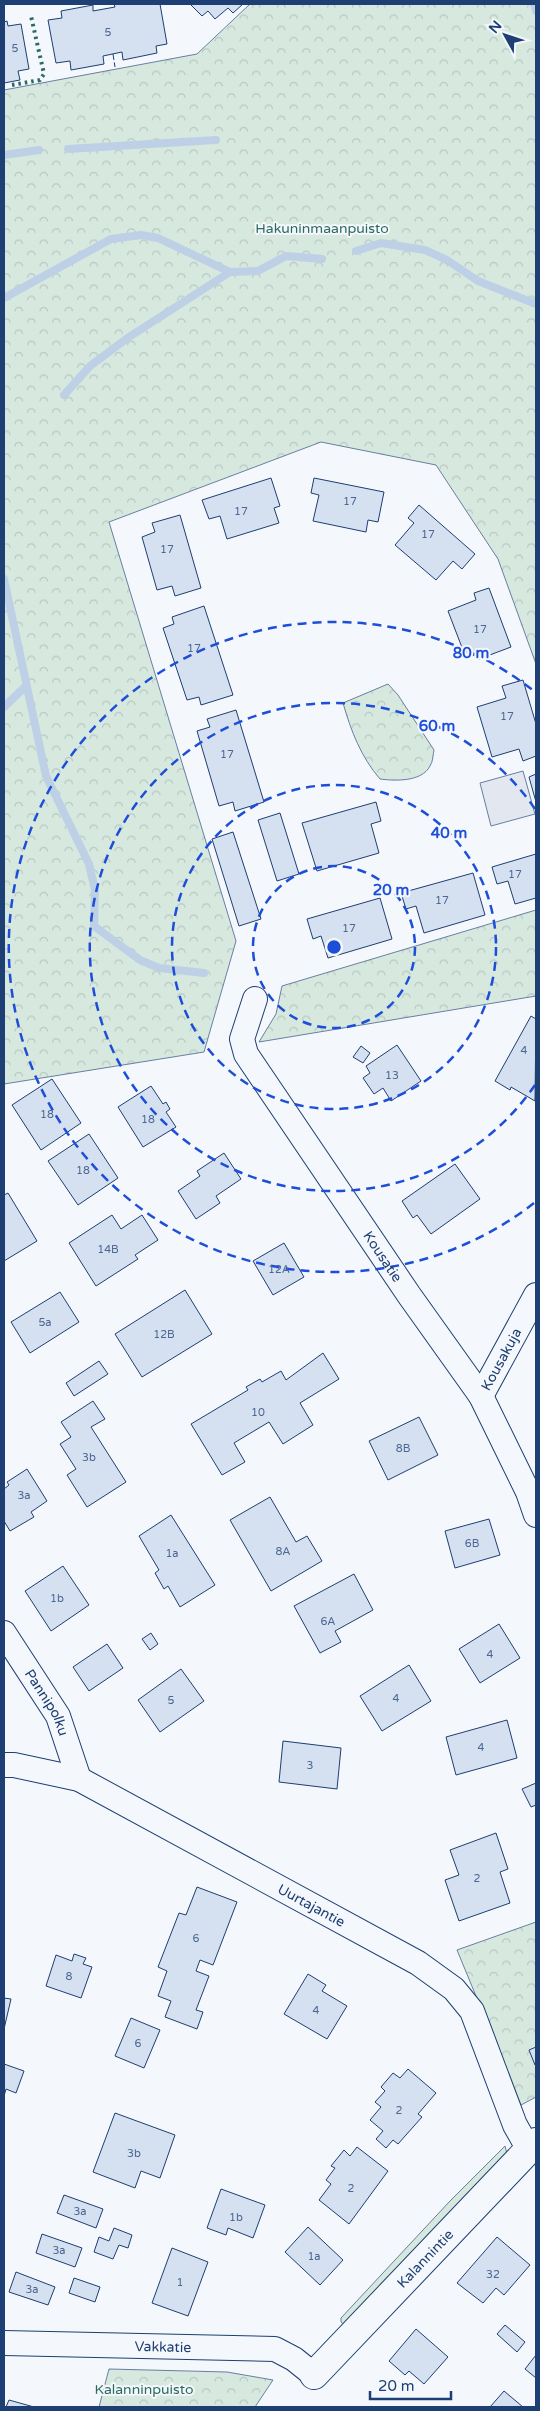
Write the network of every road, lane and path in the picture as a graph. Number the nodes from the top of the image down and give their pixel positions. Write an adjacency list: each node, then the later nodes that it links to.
1 (255, 999): 3 (street, Kousatie)
2 (536, 1295): 3 (street, Kousakuja)
3 (481, 1396): 4 (street, Kousatie)
4 (536, 1515)
5 (4, 1633): 7 (street, Pannipolku)
6 (4, 1765): 7 (street, Uurtajantie)
7 (79, 1779): 8 (street, Uurtajantie)
8 (532, 2145): 10 (street, Kalannintie)
9 (4, 2343): 10 (street, Vakkatie)
10 (314, 2375)

